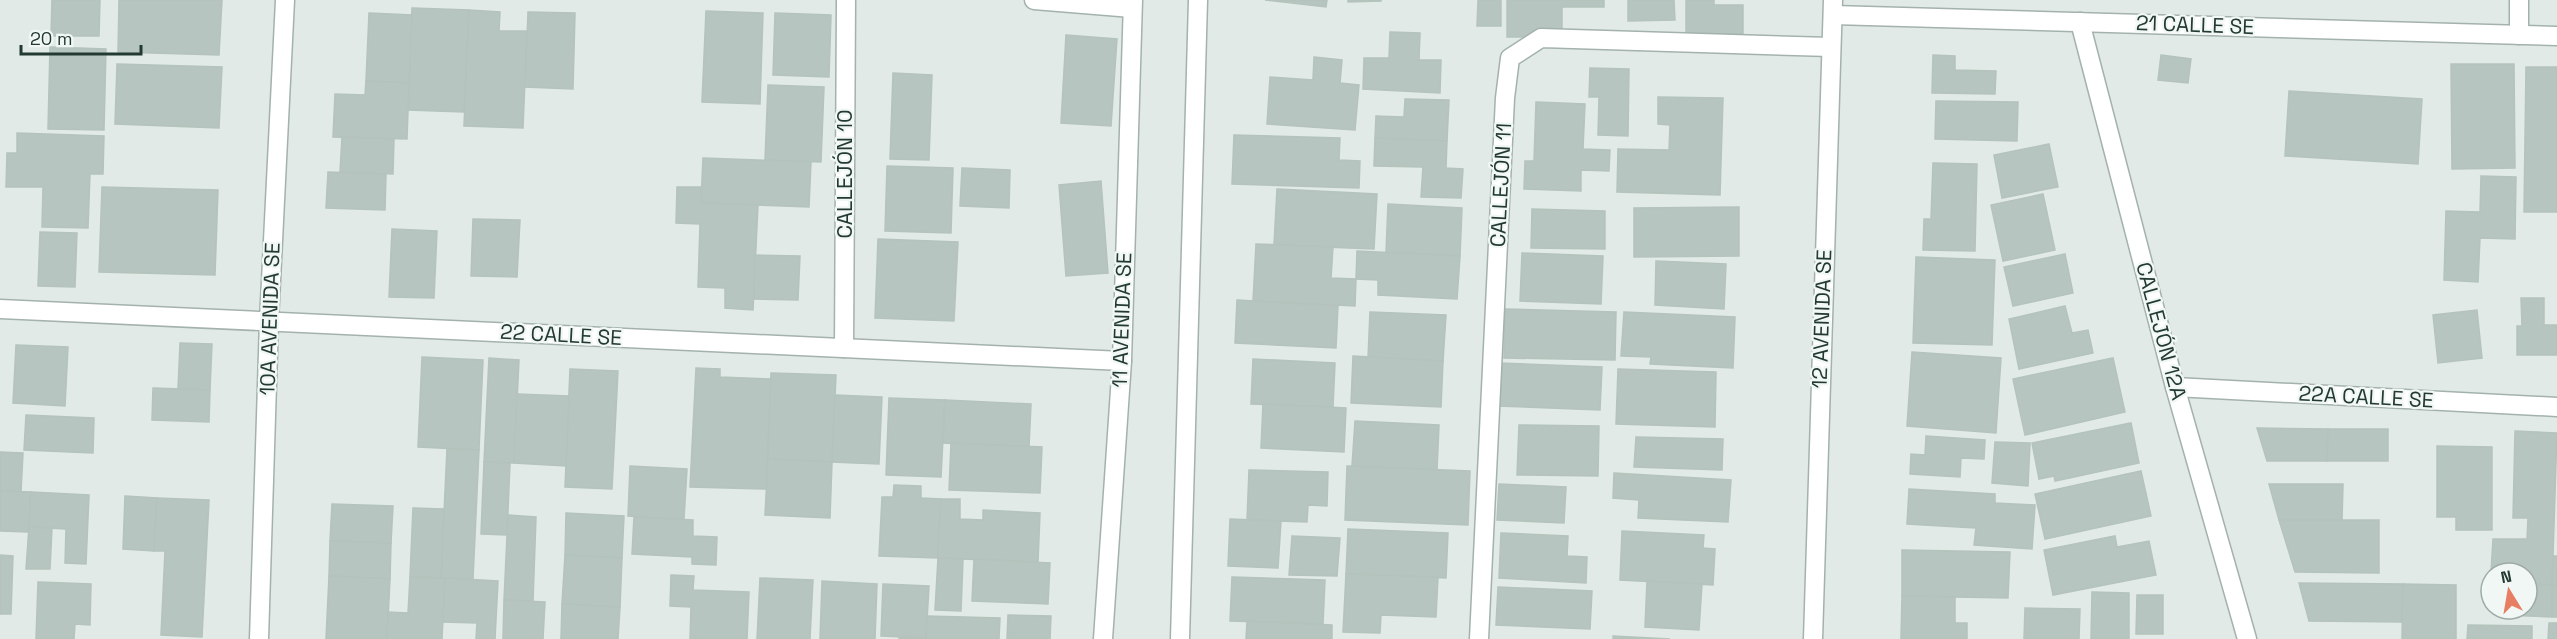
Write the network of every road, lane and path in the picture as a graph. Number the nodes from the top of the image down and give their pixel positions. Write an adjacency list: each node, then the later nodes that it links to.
1 (285, 0): 13 (street, 10A AVENIDA SE)
2 (846, 0): 14 (street, CALLEJÓN 10)
3 (1034, 0): 6 (street)
4 (1198, 0): 20 (street)
5 (2519, 0): 9 (street)
6 (1132, 4): 15 (street, 11 AVENIDA SE)
7 (1833, 8): 8 (street, 21 CALLE SE); 11 (street, 12 AVENIDA SE)
8 (2080, 22): 9 (street, 21 CALLE SE); 16 (street, CALLEJÓN 12A)
9 (2519, 35): 10 (street, 21 CALLE SE)
10 (2557, 36)
11 (1830, 47): 21 (street, CALLEJÓN 11); 22 (street, 12 AVENIDA SE)
12 (0, 309): 13 (street, 22 CALLE SE)
13 (269, 321): 14 (street, 22 CALLE SE); 18 (street, 10A AVENIDA SE)
14 (844, 348): 15 (street, 22 CALLE SE)
15 (1122, 361): 19 (street, 11 AVENIDA SE)
16 (2175, 387): 17 (street, 22A CALLE SE); 23 (street, CALLEJÓN 12A)
17 (2557, 407)
18 (259, 639)
19 (1103, 639)
20 (1180, 639)
21 (1479, 639)
22 (1813, 639)
23 (2247, 639)

